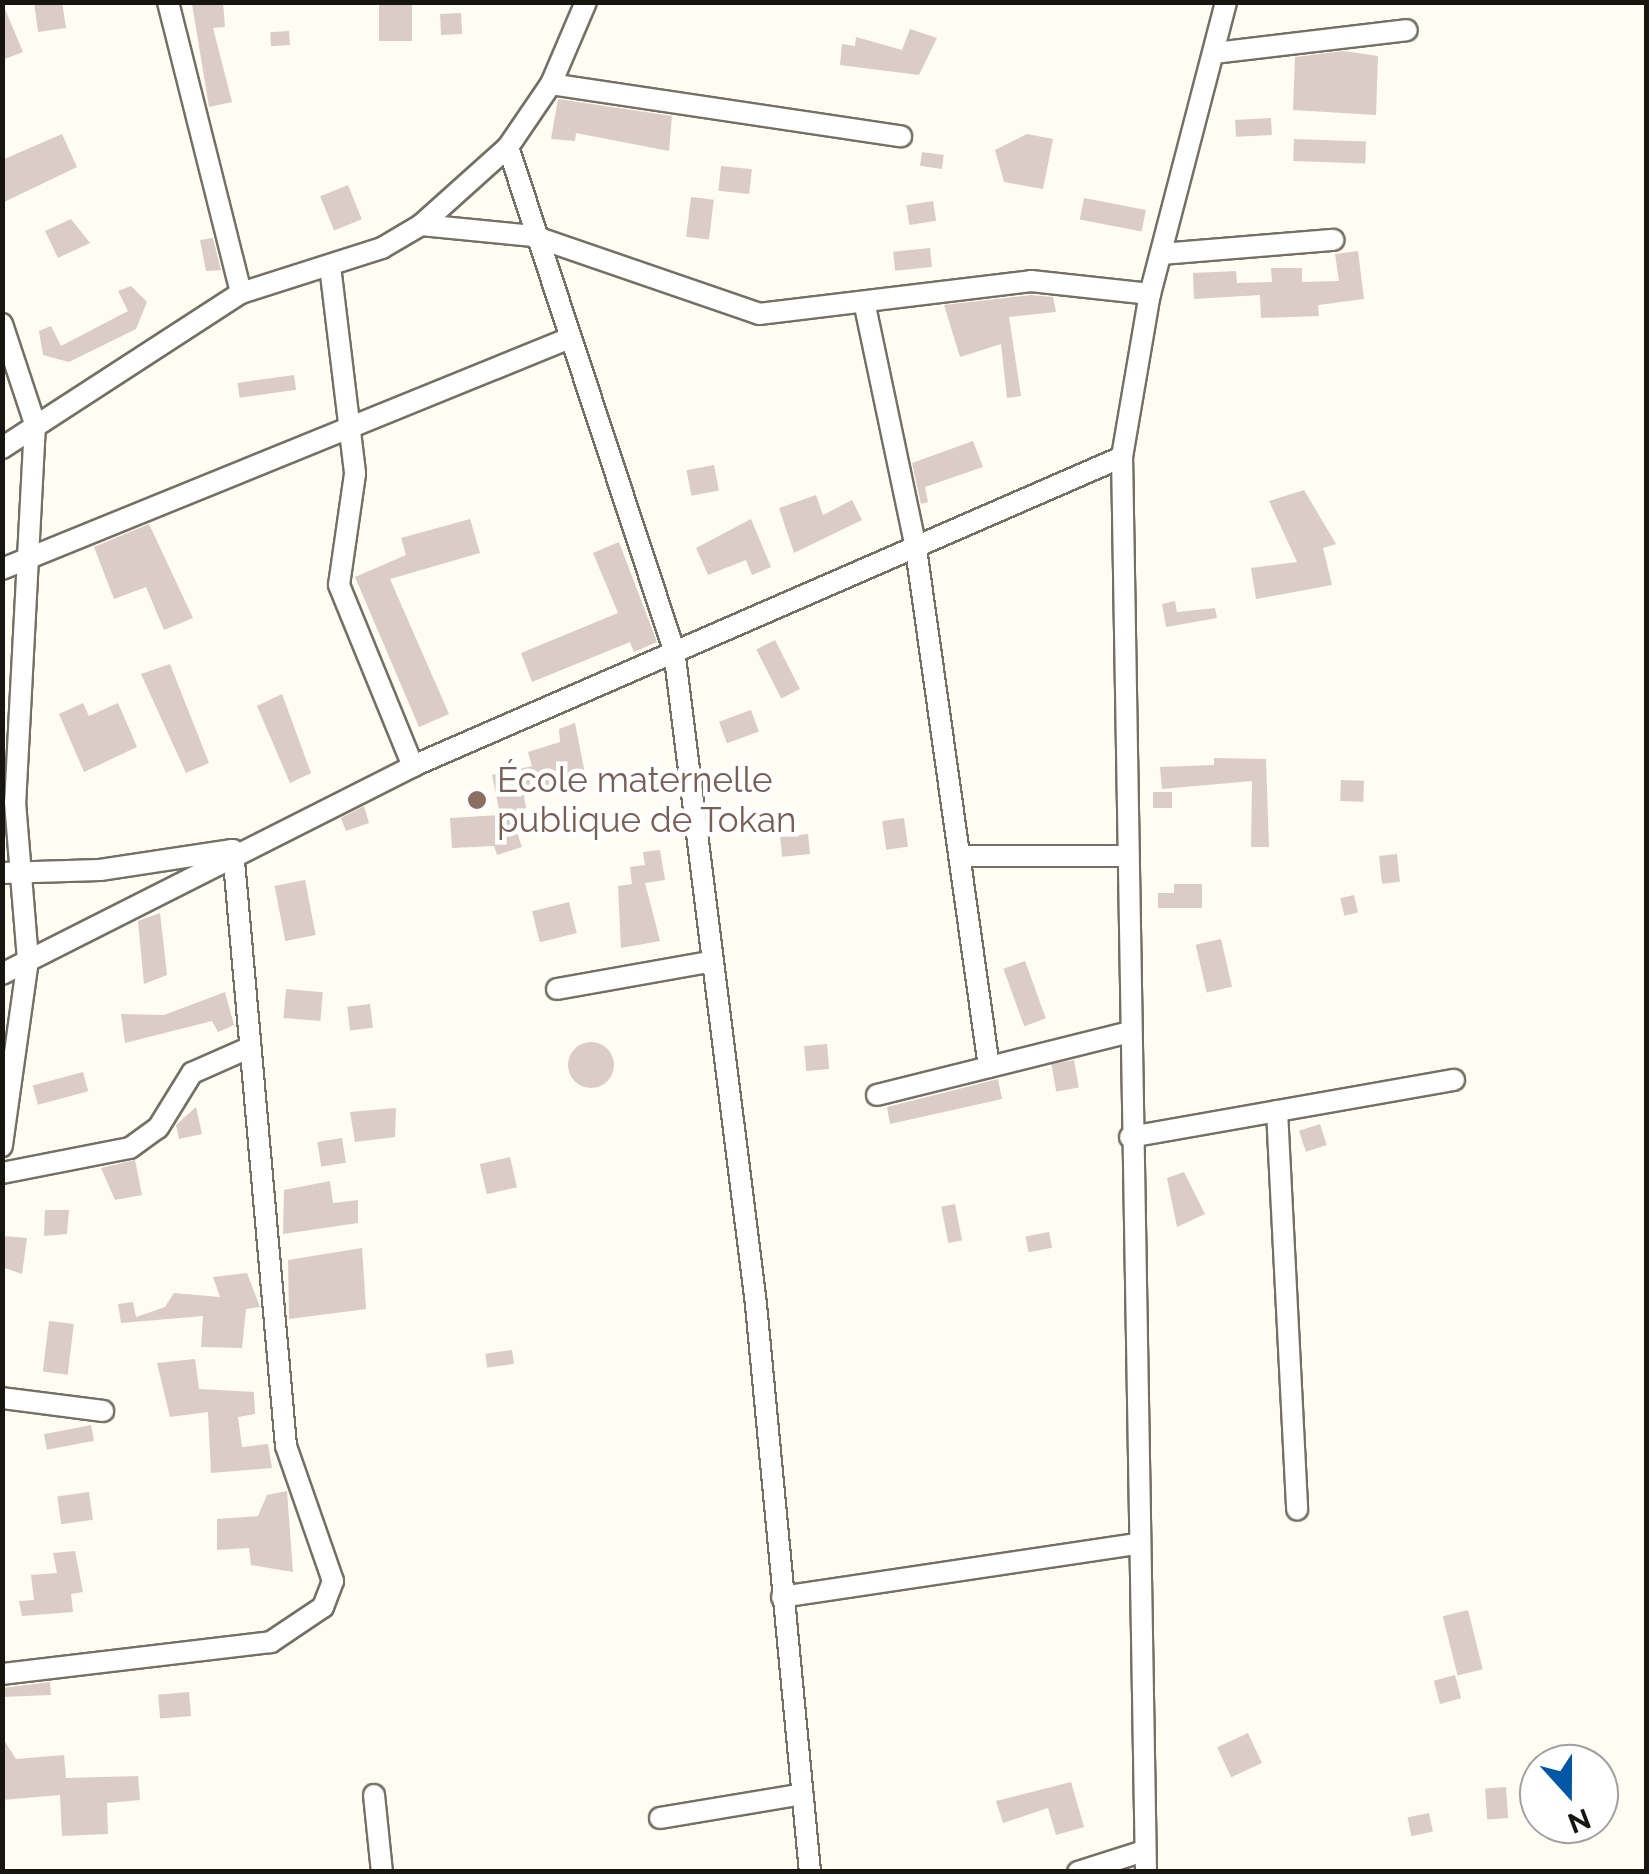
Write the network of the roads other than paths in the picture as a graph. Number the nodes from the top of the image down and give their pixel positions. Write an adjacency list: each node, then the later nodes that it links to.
1 (168, 2): 14 (street)
2 (586, 2): 6 (street)
3 (1226, 2): 5 (street)
4 (1407, 30): 5 (street)
5 (1215, 53): 12 (street)
6 (551, 84): 7 (street); 8 (street)
7 (901, 136)
8 (508, 147): 9 (street); 10 (street)
9 (421, 225): 10 (street); 13 (street)
10 (533, 236): 16 (street); 18 (street)
11 (1333, 240): 12 (street)
12 (1162, 254): 15 (street)
13 (330, 266): 14 (street); 20 (street)
14 (241, 293): 19 (street)
15 (1150, 294): 16 (street); 22 (street)
16 (865, 306): 23 (street)
17 (2, 324): 19 (street)
18 (570, 338): 20 (street); 26 (street)
19 (35, 424): 21 (street); 24 (street)
20 (352, 427): 24 (street); 27 (street)
21 (2, 448)
22 (1122, 457): 23 (street); 30 (street)
23 (916, 549): 26 (street); 29 (street)
24 (29, 558): 25 (street); 31 (street)
25 (2, 569)
26 (674, 650): 27 (street); 33 (street)
27 (413, 766): 28 (street)
28 (233, 850): 31 (street); 32 (street); 37 (street)
29 (960, 856): 30 (street); 38 (street)
30 (1126, 856): 36 (street)
31 (12, 873): 32 (street)
32 (28, 960): 34 (street); 43 (street)
33 (710, 962): 35 (street); 49 (street)
34 (2, 974)
35 (557, 989)
36 (1128, 1032): 38 (street); 42 (street)
37 (251, 1047): 44 (street); 50 (street)
38 (989, 1067): 40 (street)
39 (1454, 1080): 41 (street)
40 (877, 1095)
41 (1277, 1111): 42 (street); 47 (street)
42 (1130, 1137): 48 (street)
43 (2, 1146)
44 (2, 1173)
45 (2, 1398): 46 (street)
46 (102, 1411)
47 (1296, 1509)
48 (1136, 1544): 49 (street); 54 (street)
49 (782, 1598): 51 (street)
50 (2, 1674)
51 (798, 1794): 53 (street); 56 (street)
52 (374, 1795): 55 (street)
53 (660, 1818)
54 (1145, 1861): 57 (street)
55 (382, 1872)
56 (810, 1872)
57 (1078, 1872)

